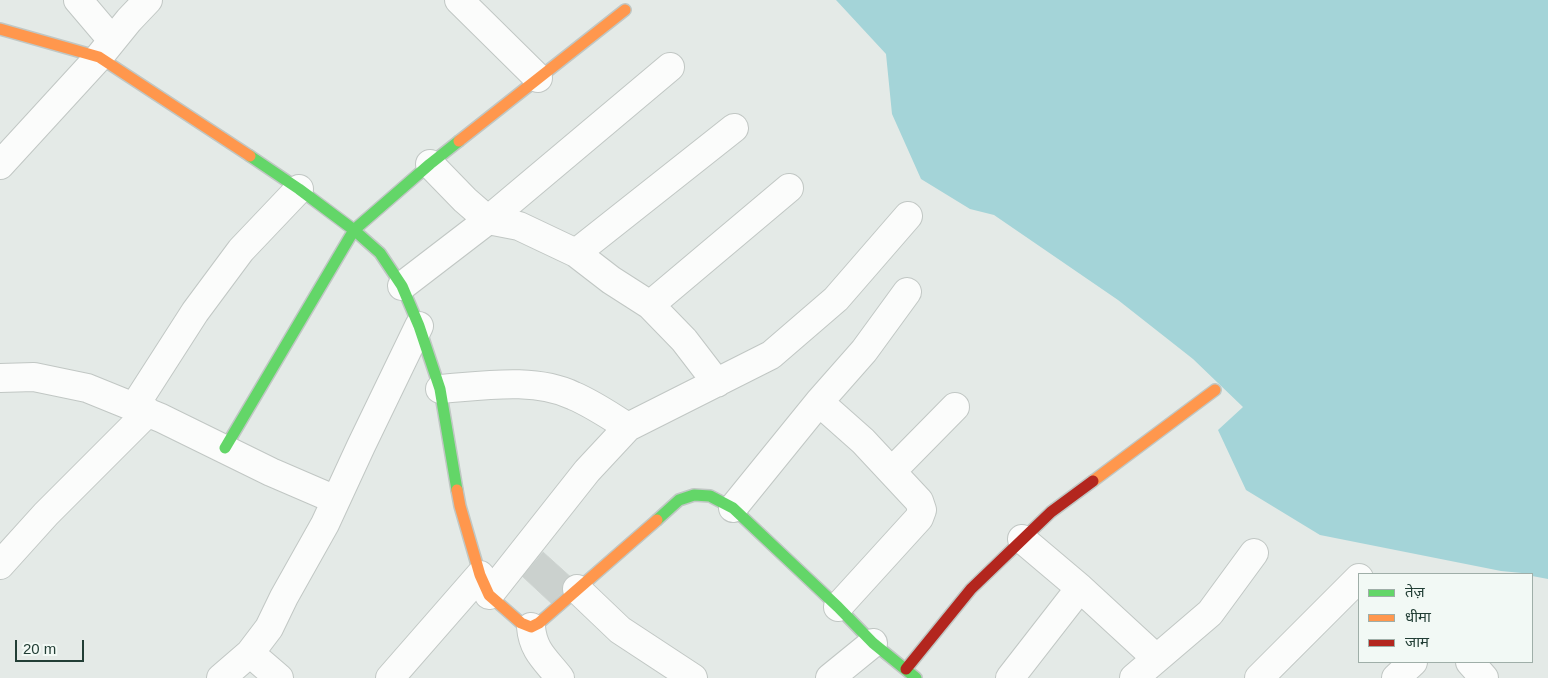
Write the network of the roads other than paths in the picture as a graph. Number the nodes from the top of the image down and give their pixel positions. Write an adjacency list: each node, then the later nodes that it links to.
1 (78, 0): 6 (street)
2 (148, 0): 6 (street)
3 (459, 0): 8 (street)
4 (624, 10): 8 (street)
5 (0, 29): 6 (street)
6 (105, 49): 11 (street); 13 (street)
7 (670, 67): 15 (street)
8 (538, 78): 10 (street)
9 (734, 128): 17 (street)
10 (430, 164): 15 (street); 16 (street)
11 (0, 165)
12 (789, 188): 20 (street)
13 (299, 189): 16 (street); 28 (street)
14 (908, 216): 23 (street)
15 (488, 220): 17 (street); 18 (street)
16 (354, 230): 18 (street); 30 (street)
17 (576, 253): 20 (street)
18 (402, 286): 21 (street)
19 (907, 292): 26 (street)
20 (650, 305): 23 (street)
21 (419, 326): 24 (street); 32 (street)
22 (0, 378): 28 (street)
23 (717, 383): 29 (street)
24 (440, 389): 29 (street); 38 (street)
25 (1215, 390): 34 (street)
26 (819, 402): 31 (street); 33 (street)
27 (955, 406): 31 (street)
28 (141, 410): 30 (street); 36 (street)
29 (628, 427): 38 (street)
30 (224, 448): 32 (street)
31 (892, 471): 41 (street)
32 (336, 500): 44 (street)
33 (733, 508): 40 (street); 41 (street)
34 (1022, 539): 39 (street); 48 (street)
35 (1254, 553): 45 (street)
36 (0, 564)
37 (1358, 579): 58 (street)
38 (484, 585): 42 (street); 51 (street)
39 (1080, 588): 45 (street); 56 (street)
40 (578, 589): 42 (street); 53 (street)
41 (838, 607): 43 (street)
42 (531, 627): 52 (street)
43 (873, 643): 48 (street); 54 (street)
44 (250, 653): 49 (street); 50 (street)
45 (1156, 658): 57 (street)
46 (1412, 663): 59 (street)
47 (1471, 663): 60 (street)
48 (906, 669): 55 (street)
49 (221, 678)
50 (279, 678)
51 (390, 678)
52 (560, 678)
53 (693, 678)
54 (830, 678)
55 (916, 678)
56 (1010, 678)
57 (1134, 678)
58 (1260, 678)
59 (1396, 678)
60 (1484, 678)

